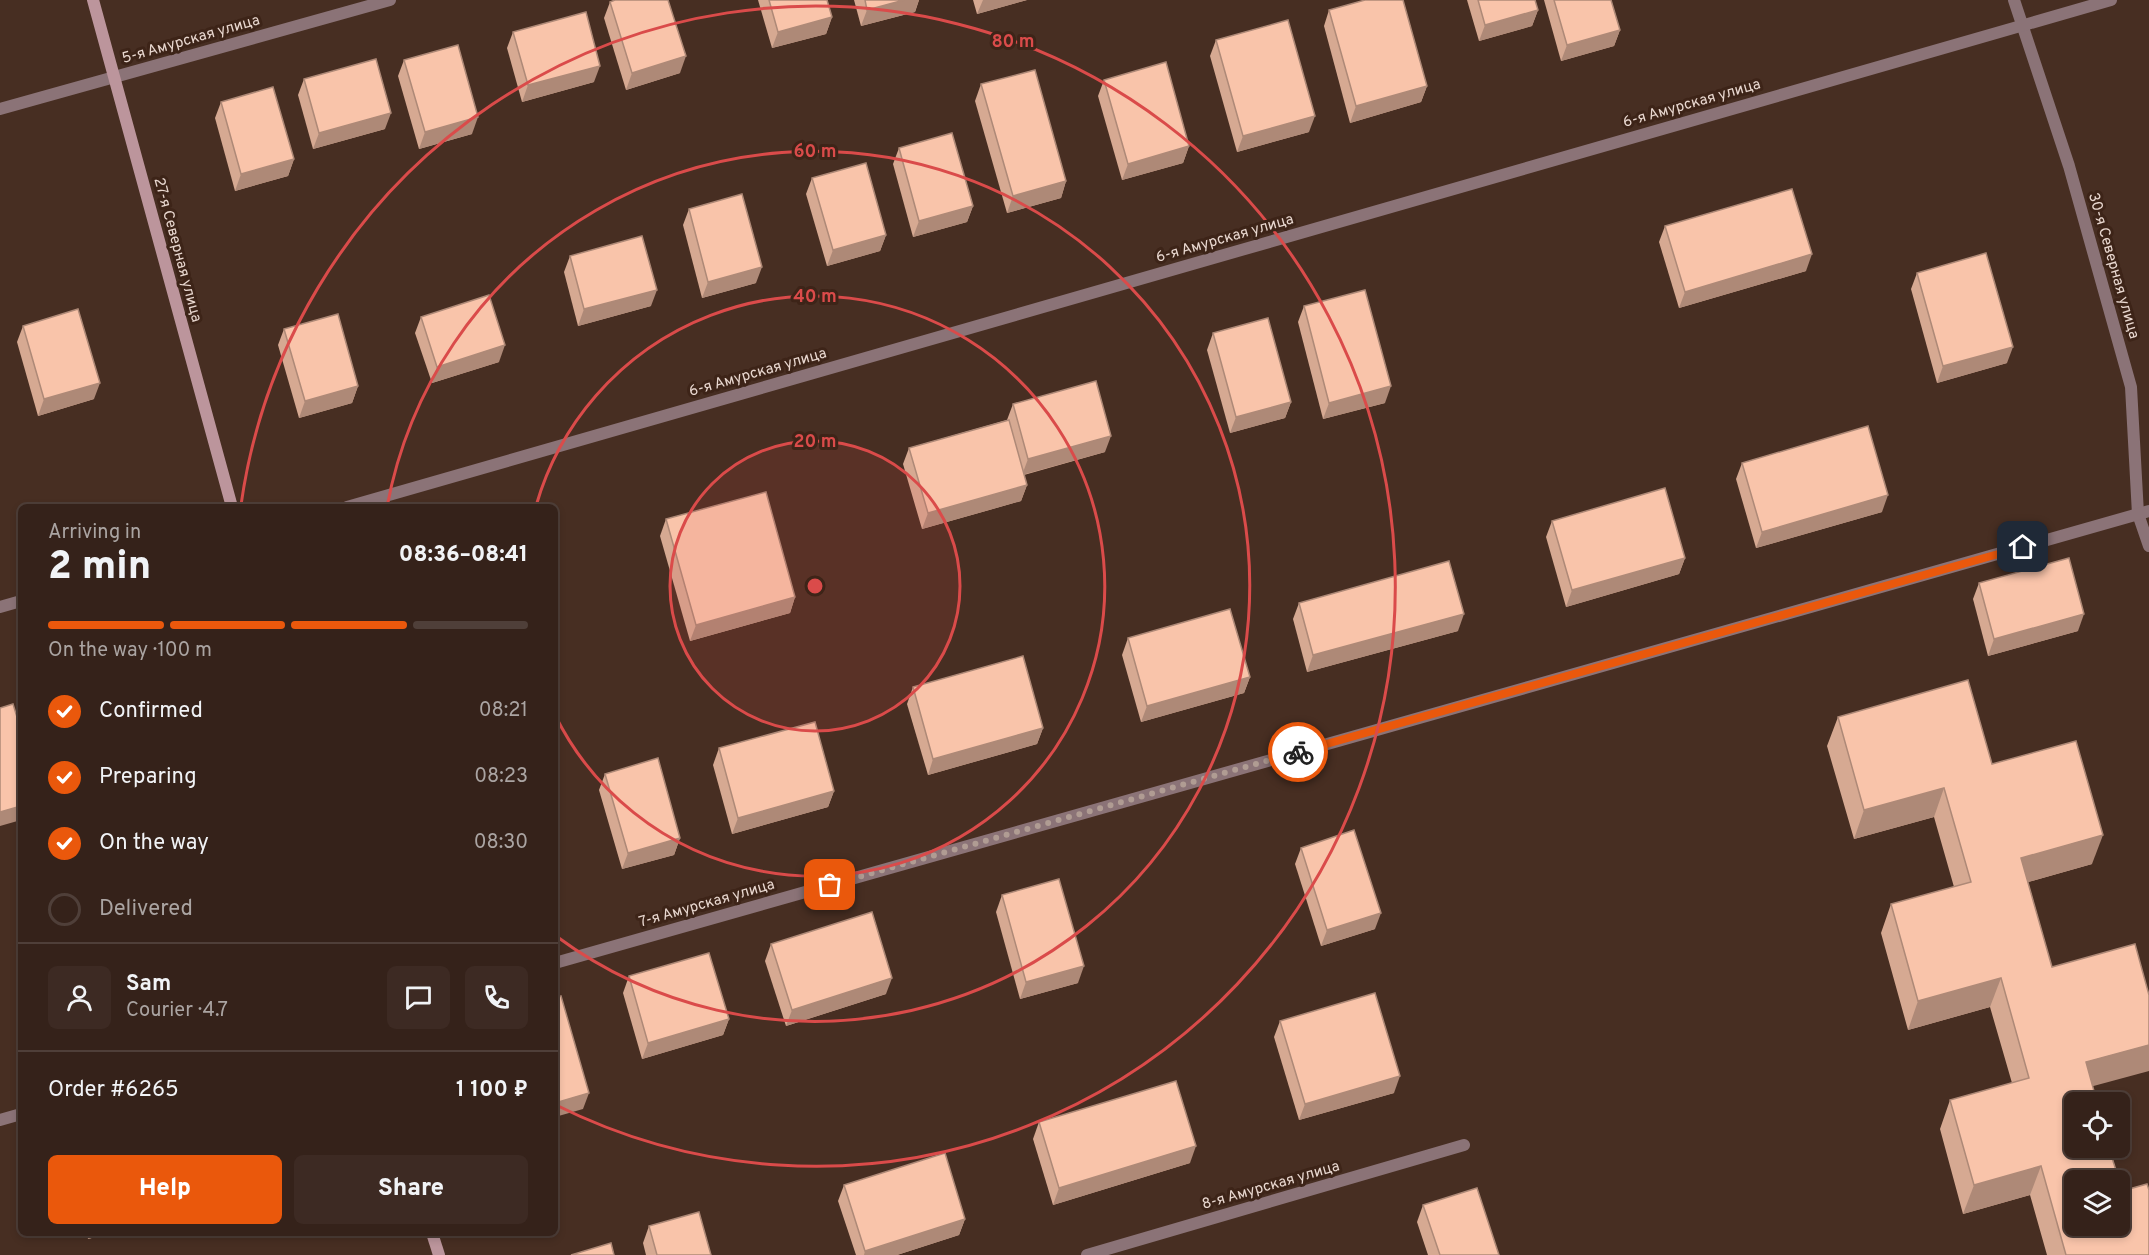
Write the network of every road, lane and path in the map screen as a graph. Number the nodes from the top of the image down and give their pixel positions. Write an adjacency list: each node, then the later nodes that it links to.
1 (93, 0): 6 (street, 27-я Северная улица)
2 (390, 0): 6 (street, 5-я Амурская улица)
3 (2014, 0): 5 (street, 30-я Северная улица)
4 (2111, 0): 5 (street, 6-я Амурская улица)
5 (2022, 25): 9 (street, 6-я Амурская улица); 10 (street, 30-я Северная улица)
6 (114, 77): 7 (street, 5-я Амурская улица); 8 (street, 27-я Северная улица)
7 (0, 109)
8 (231, 504)
9 (356, 504)
10 (2144, 513): 11 (street, 30-я Северная улица); 14 (street, 7-я Амурская улица)
11 (2149, 546)
12 (18, 602): 13 (street)
13 (0, 607)
14 (558, 962)
15 (18, 1115): 16 (street)
16 (0, 1120)
17 (1464, 1145): 20 (street, 8-я Амурская улица)
18 (433, 1236): 19 (street)
19 (439, 1255)
20 (1087, 1255)

